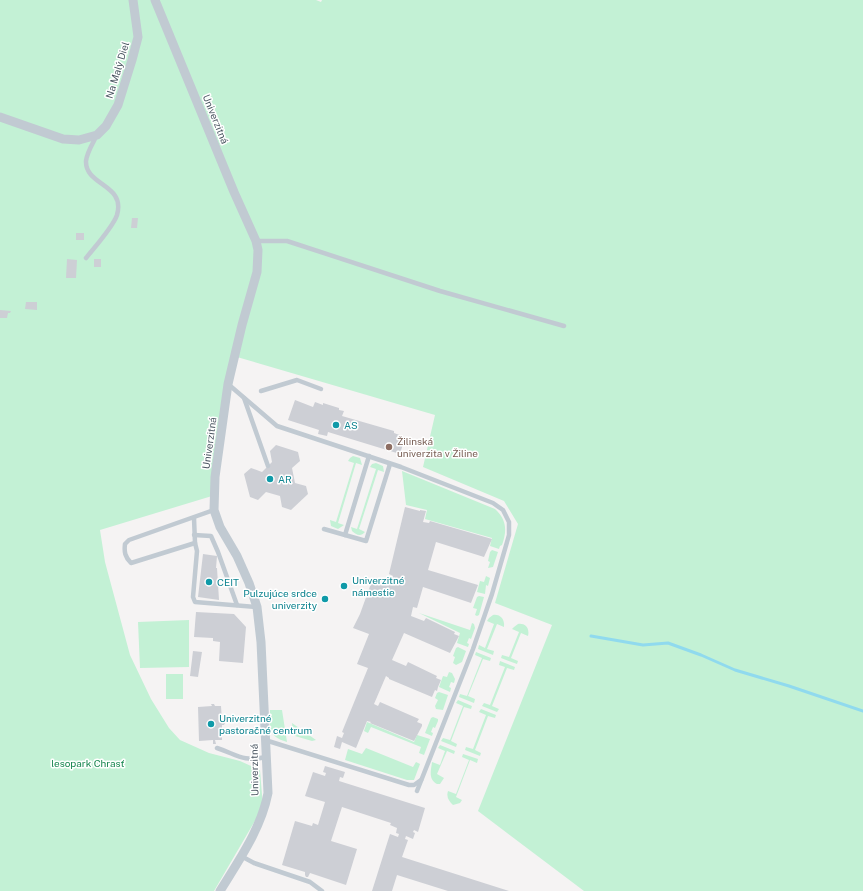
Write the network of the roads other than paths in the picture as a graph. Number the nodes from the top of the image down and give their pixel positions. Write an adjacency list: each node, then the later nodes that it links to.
1 (133, 0): 4 (street, Na Malý Diel)
2 (155, 0): 5 (street, Univerzitná)
3 (0, 117): 4 (street)
4 (97, 135): 6 (lane)
5 (256, 241): 7 (lane); 8 (street, Univerzitná)
6 (86, 258)
7 (564, 326)
8 (228, 384): 11 (lane); 15 (street, Univerzitná)
9 (321, 389): 10 (lane)
10 (261, 391)
11 (243, 396): 12 (lane); 14 (lane)
12 (369, 456): 13 (lane); 19 (lane)
13 (390, 464): 19 (lane); 26 (lane)
14 (268, 466)
15 (214, 510): 16 (lane); 22 (street, Univerzitná)
16 (194, 518): 18 (lane); 20 (lane)
17 (324, 529): 19 (lane)
18 (194, 535): 20 (lane); 21 (lane)
19 (345, 535)
20 (195, 543): 21 (lane)
21 (237, 605): 22 (lane)
22 (257, 607): 23 (street, Univerzitná)
23 (265, 740): 25 (street, Univerzitná); 26 (lane)
24 (216, 748): 25 (lane)
25 (266, 757): 28 (street, Univerzitná)
26 (422, 779): 27 (lane)
27 (417, 791)
28 (241, 856): 29 (street, Univerzitná); 30 (lane)
29 (220, 891)
30 (322, 891)

